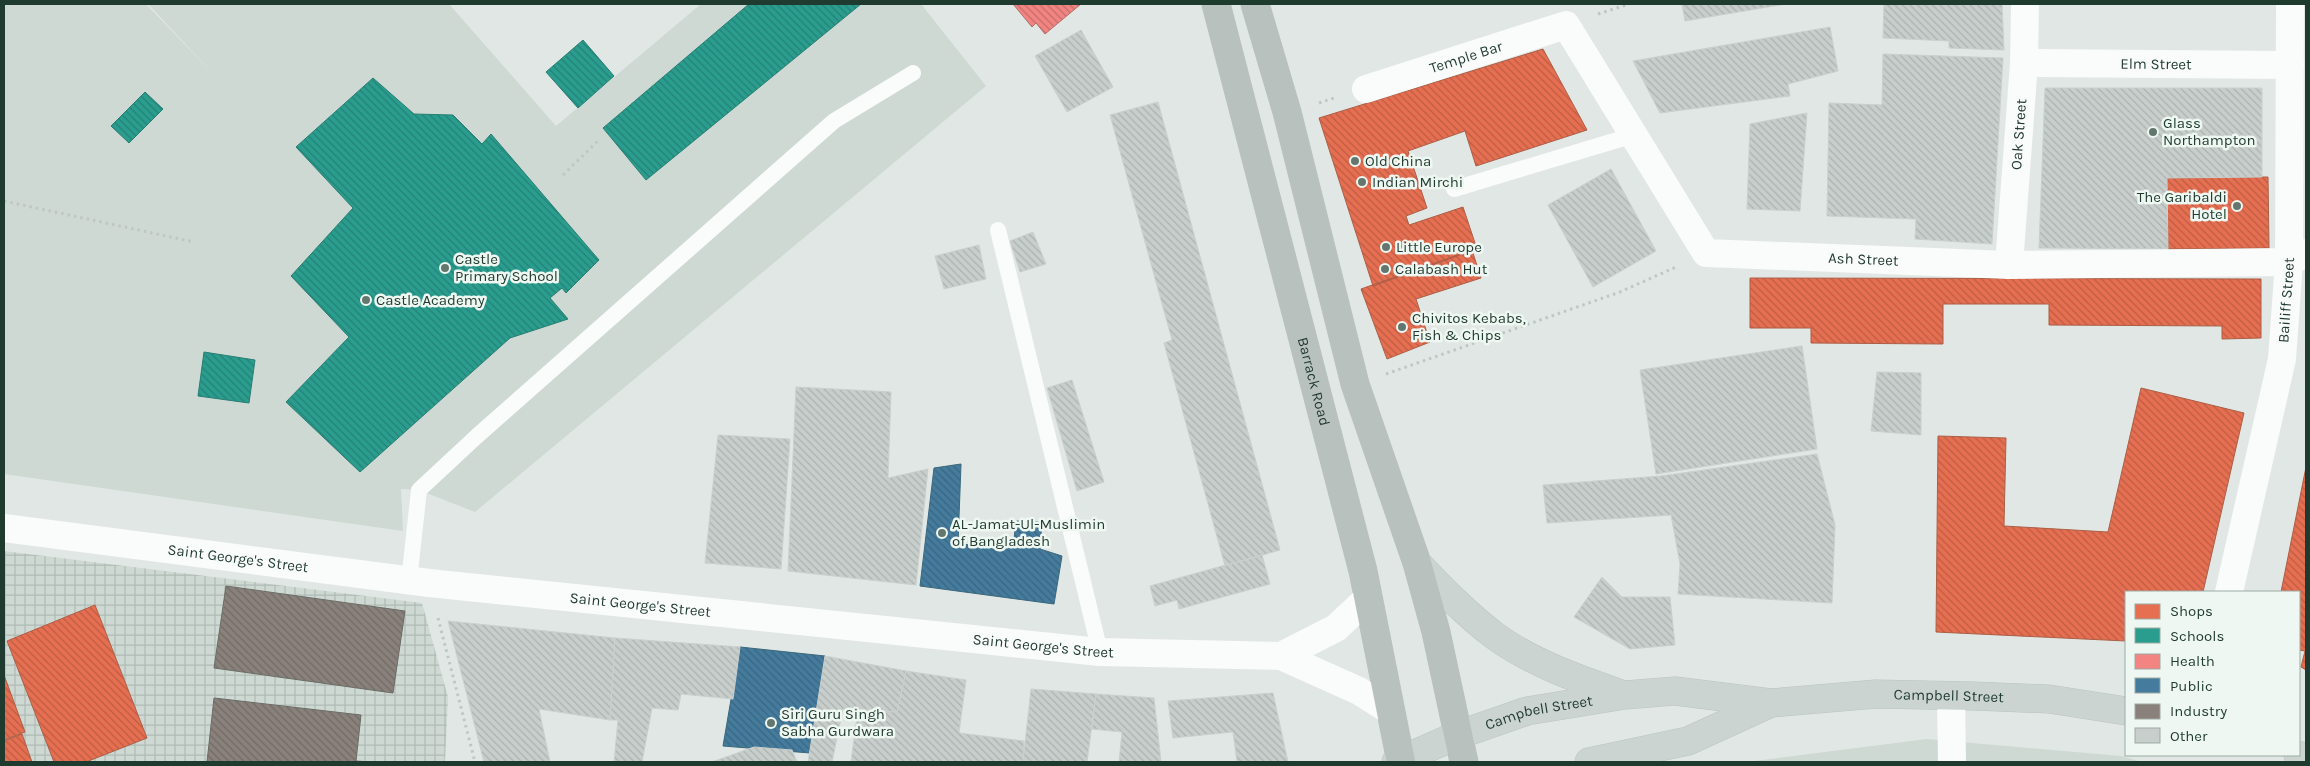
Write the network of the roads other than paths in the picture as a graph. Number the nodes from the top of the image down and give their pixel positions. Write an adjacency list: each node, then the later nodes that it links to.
1 (1216, 4): 18 (highway, Barrack Road)
2 (1255, 4): 15 (highway)
3 (2025, 4): 5 (street, Oak Street)
4 (2295, 20): 6 (street, Bailiff Street)
5 (2024, 63): 6 (street, Elm Street); 13 (street, Oak Street)
6 (2290, 64): 12 (street, Bailiff Street)
7 (914, 73): 16 (lane)
8 (1366, 89): 9 (street, Temple Bar)
9 (1634, 135): 10 (lane); 13 (street, Ash Street)
10 (1454, 189)
11 (998, 230): 19 (lane)
12 (2297, 257): 13 (street, Ash Street); 17 (street, Bailiff Street)
13 (2009, 265)
14 (4, 528): 16 (street, Saint George's Street)
15 (1417, 563): 21 (main road); 26 (highway)
16 (419, 582): 19 (street, Saint George's Street)
17 (2229, 591)
18 (1368, 598): 20 (street, Saint George's Street); 25 (highway, Barrack Road)
19 (1100, 652): 20 (street, Saint George's Street)
20 (1281, 656): 25 (street, Saint George's Street)
21 (1625, 695): 23 (main road, Campbell Street); 26 (main road, Campbell Street)
22 (1951, 696): 23 (main road, Campbell Street); 24 (main road, Campbell Street); 30 (street)
23 (1771, 703): 29 (main road, Campbell Street)
24 (2121, 706)
25 (1389, 710): 27 (highway, Barrack Road)
26 (1458, 735): 27 (main road, Campbell Street); 28 (highway)
27 (1399, 761)
28 (1464, 762)
29 (1588, 762)
30 (1952, 762)

